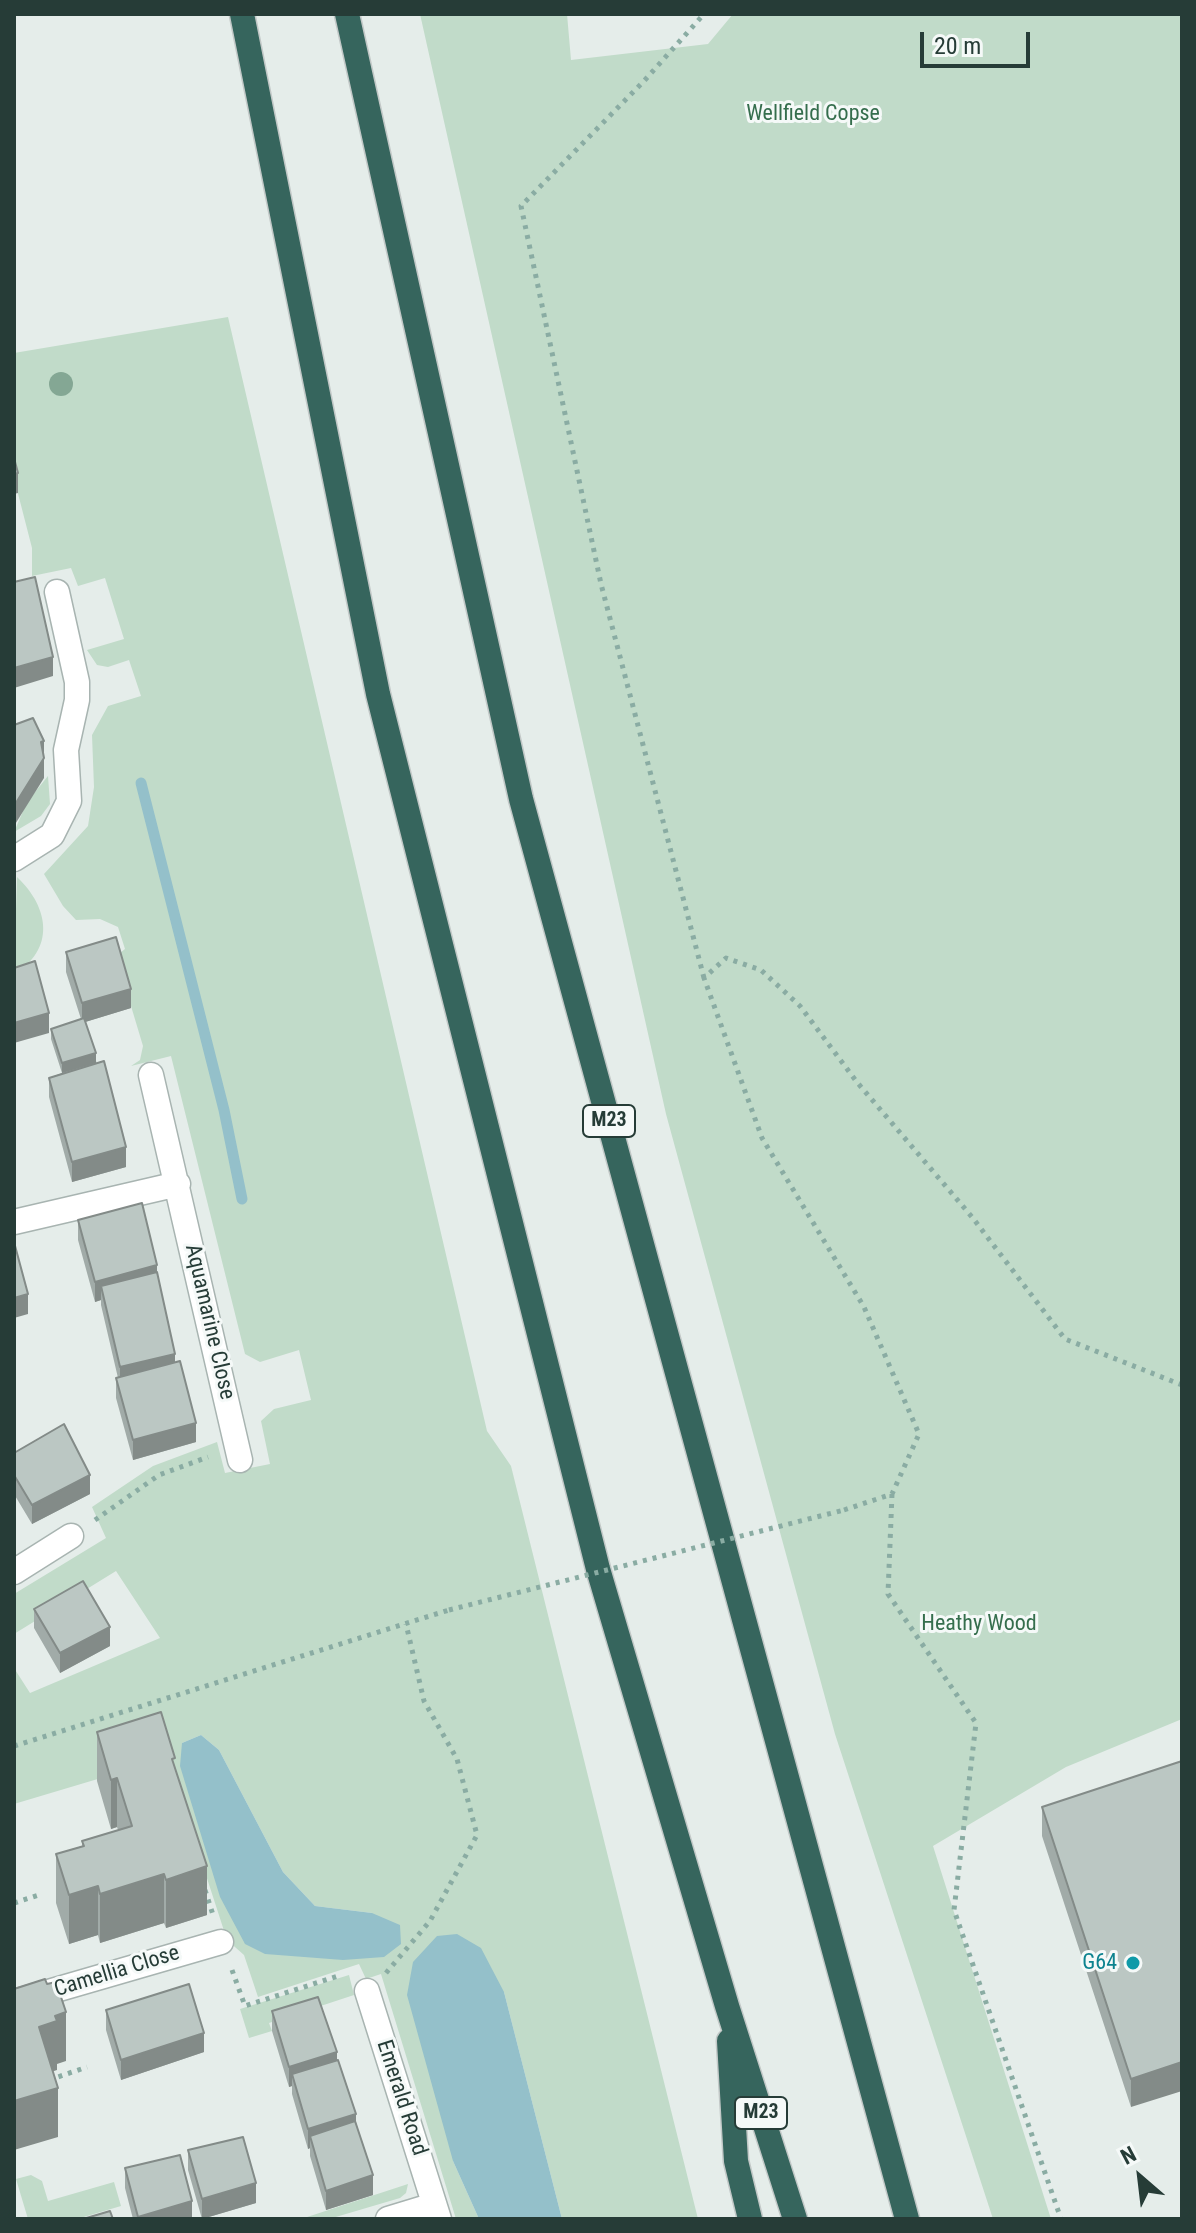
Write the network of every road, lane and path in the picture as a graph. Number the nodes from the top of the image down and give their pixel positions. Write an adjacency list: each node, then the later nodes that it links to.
1 (242, 14): 23 (highway, M23)
2 (347, 14): 30 (highway, M23)
3 (704, 14): 6 (path)
4 (57, 592): 5 (street)
5 (14, 859)
6 (704, 978): 10 (path); 12 (path)
7 (151, 1075): 8 (street, Aquamarine Close)
8 (178, 1184): 9 (street); 11 (street, Aquamarine Close)
9 (14, 1222)
10 (1182, 1385)
11 (239, 1456): 13 (path)
12 (892, 1494): 15 (path, bridge); 31 (path)
13 (71, 1536): 14 (street)
14 (14, 1572)
15 (406, 1624): 16 (path); 21 (path)
16 (14, 1746)
17 (204, 1887): 20 (path)
18 (39, 1895): 19 (path)
19 (14, 1903)
20 (221, 1942): 21 (path); 22 (street, Camellia Close)
21 (367, 1991): 26 (street, Emerald Road)
22 (14, 2002)
23 (727, 2006): 28 (highway, M23); 29 (highway, M23)
24 (87, 2067): 25 (path)
25 (41, 2083)
26 (437, 2212): 27 (street, Emerald Road)
27 (388, 2219)
28 (750, 2219)
29 (795, 2219)
30 (907, 2219)
31 (1061, 2219)

